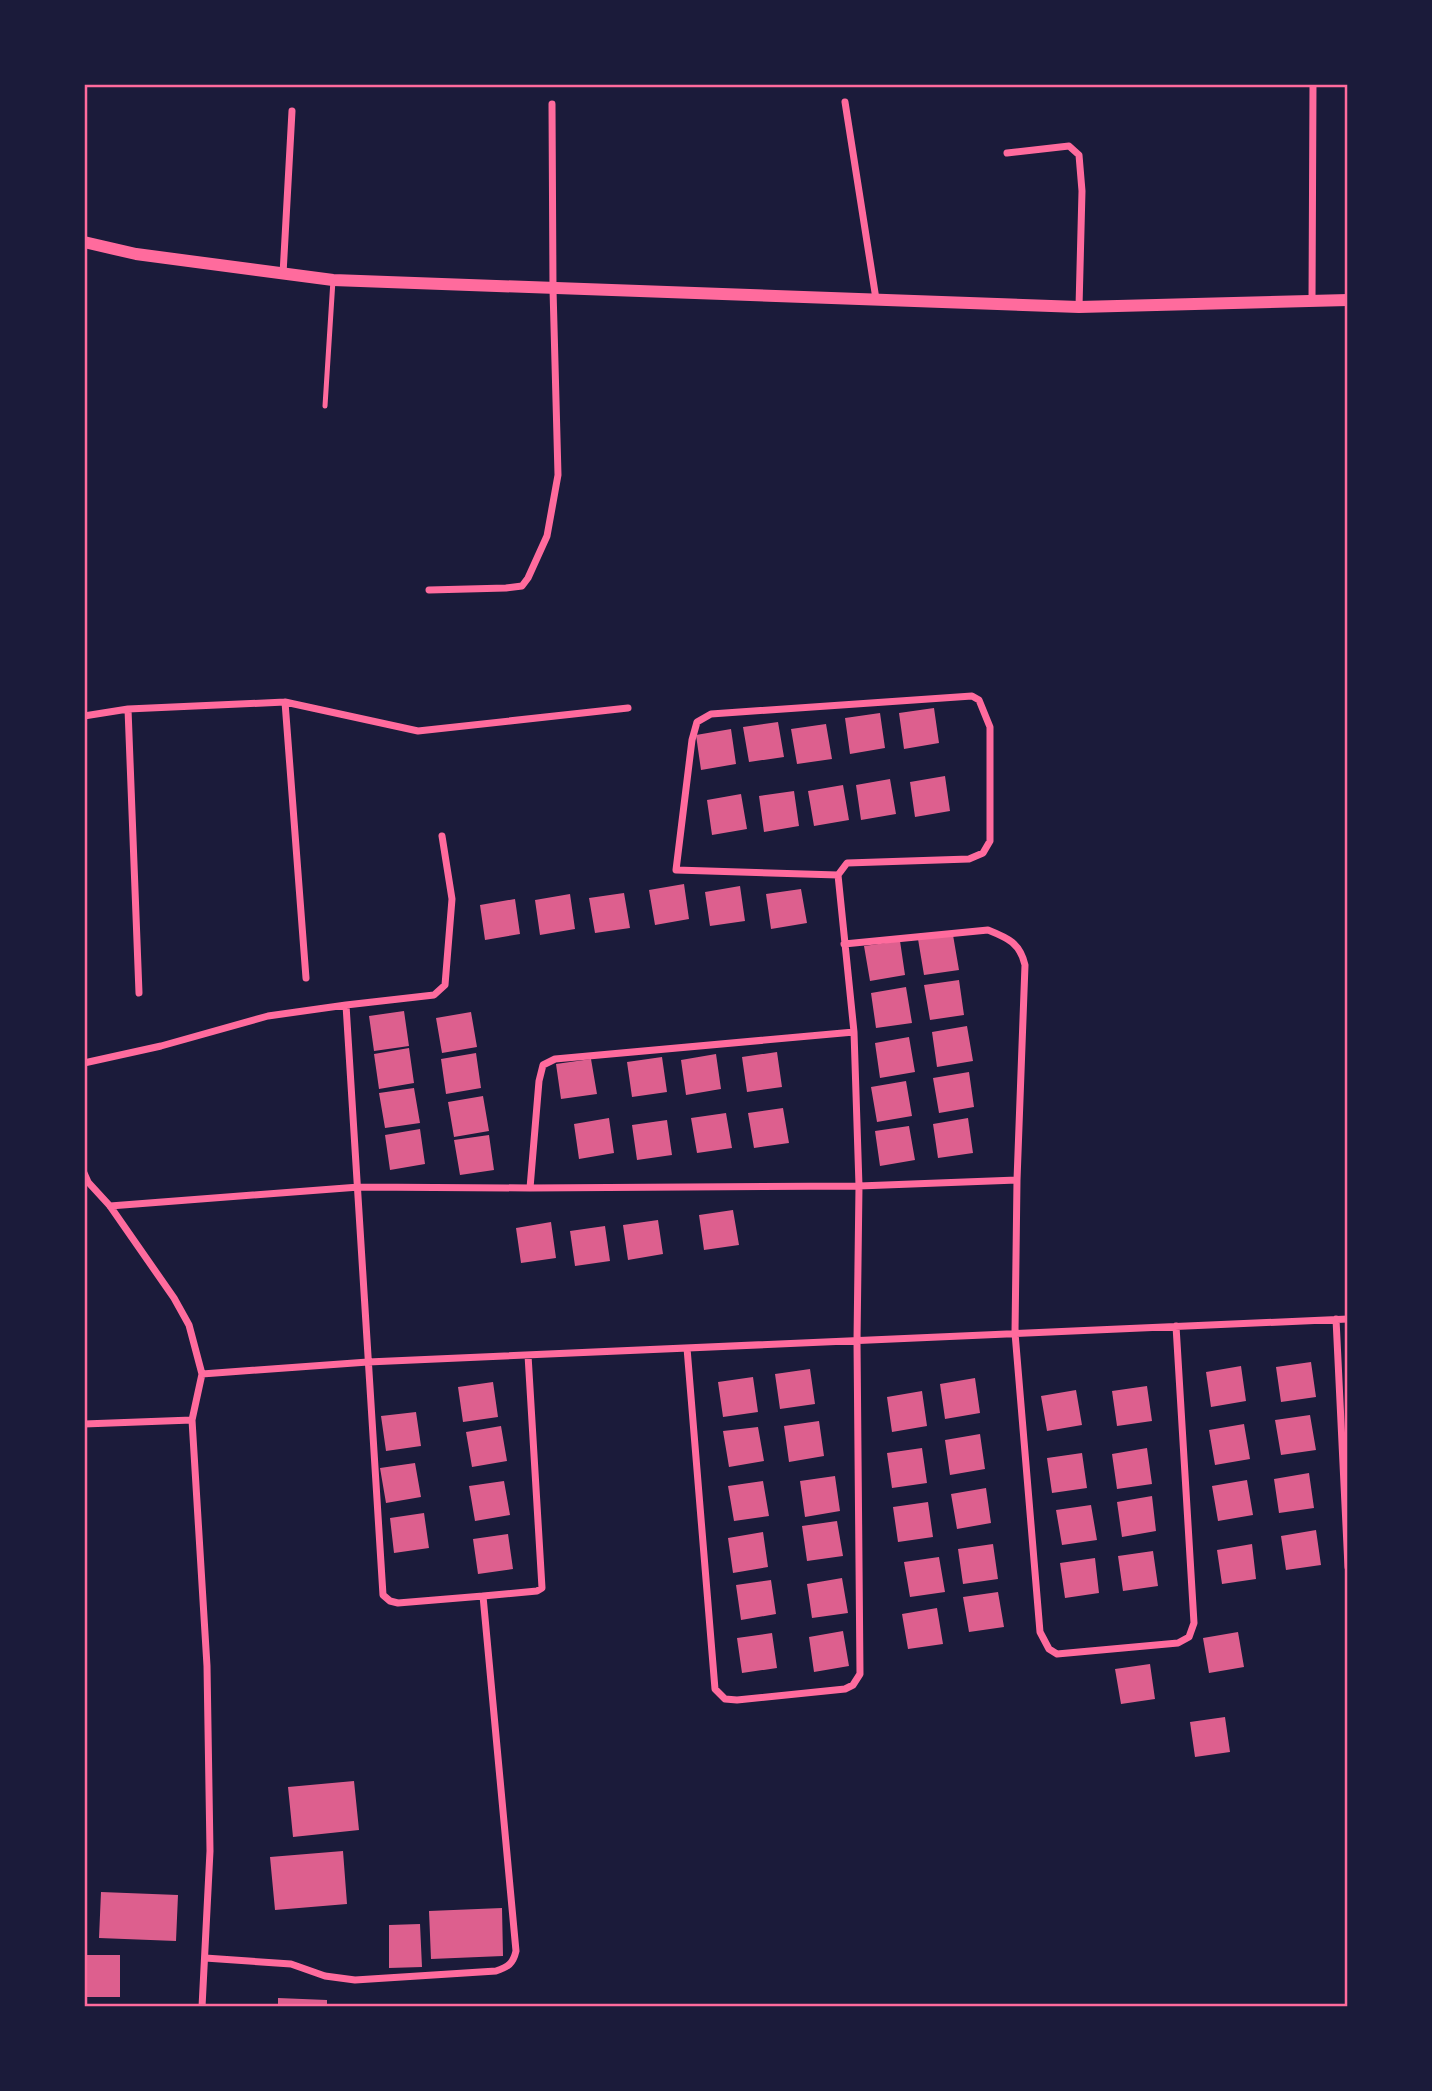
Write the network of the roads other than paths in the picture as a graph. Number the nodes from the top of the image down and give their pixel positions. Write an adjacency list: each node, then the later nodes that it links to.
1 (1313, 84): 12 (street)
2 (845, 102): 10 (street)
3 (552, 104): 9 (street)
4 (292, 111): 7 (street)
5 (1007, 153): 13 (street)
6 (84, 242): 7 (street)
7 (282, 274): 8 (street)
8 (333, 280): 9 (street); 14 (lane)
9 (553, 289): 10 (street); 15 (street)
10 (876, 299): 13 (street)
11 (1348, 300): 12 (street)
12 (1312, 301): 13 (street)
13 (1079, 307)
14 (325, 406)
15 (429, 590)
16 (285, 702): 17 (street); 18 (street); 23 (street)
17 (628, 708)
18 (128, 709): 19 (street); 24 (street)
19 (84, 716)
20 (442, 836): 25 (street)
21 (838, 875): 21 (street); 22 (street)
22 (844, 944): 26 (street); 29 (street)
23 (306, 978)
24 (139, 993)
25 (346, 1004): 27 (street); 31 (street)
26 (855, 1032): 30 (street); 32 (street)
27 (84, 1063)
28 (84, 1173): 33 (street)
29 (1017, 1180): 30 (street); 37 (street)
30 (859, 1186): 32 (street); 38 (street)
31 (359, 1187): 32 (street); 33 (street); 41 (street)
32 (530, 1188)
33 (110, 1206): 42 (street)
34 (1336, 1319): 35 (street); 36 (street); 45 (street)
35 (1348, 1319)
36 (1176, 1326): 37 (street); 37 (street)
37 (1015, 1333): 38 (street)
38 (858, 1340): 39 (street); 39 (street)
39 (687, 1348): 40 (street)
40 (528, 1355): 41 (street); 47 (street)
41 (368, 1362): 42 (street); 47 (street)
42 (202, 1374): 43 (street)
43 (192, 1420): 44 (street); 48 (street)
44 (84, 1424)
45 (1346, 1492): 46 (street)
46 (1348, 1567)
47 (483, 1596): 48 (street)
48 (205, 1958): 49 (street)
49 (202, 2007)

